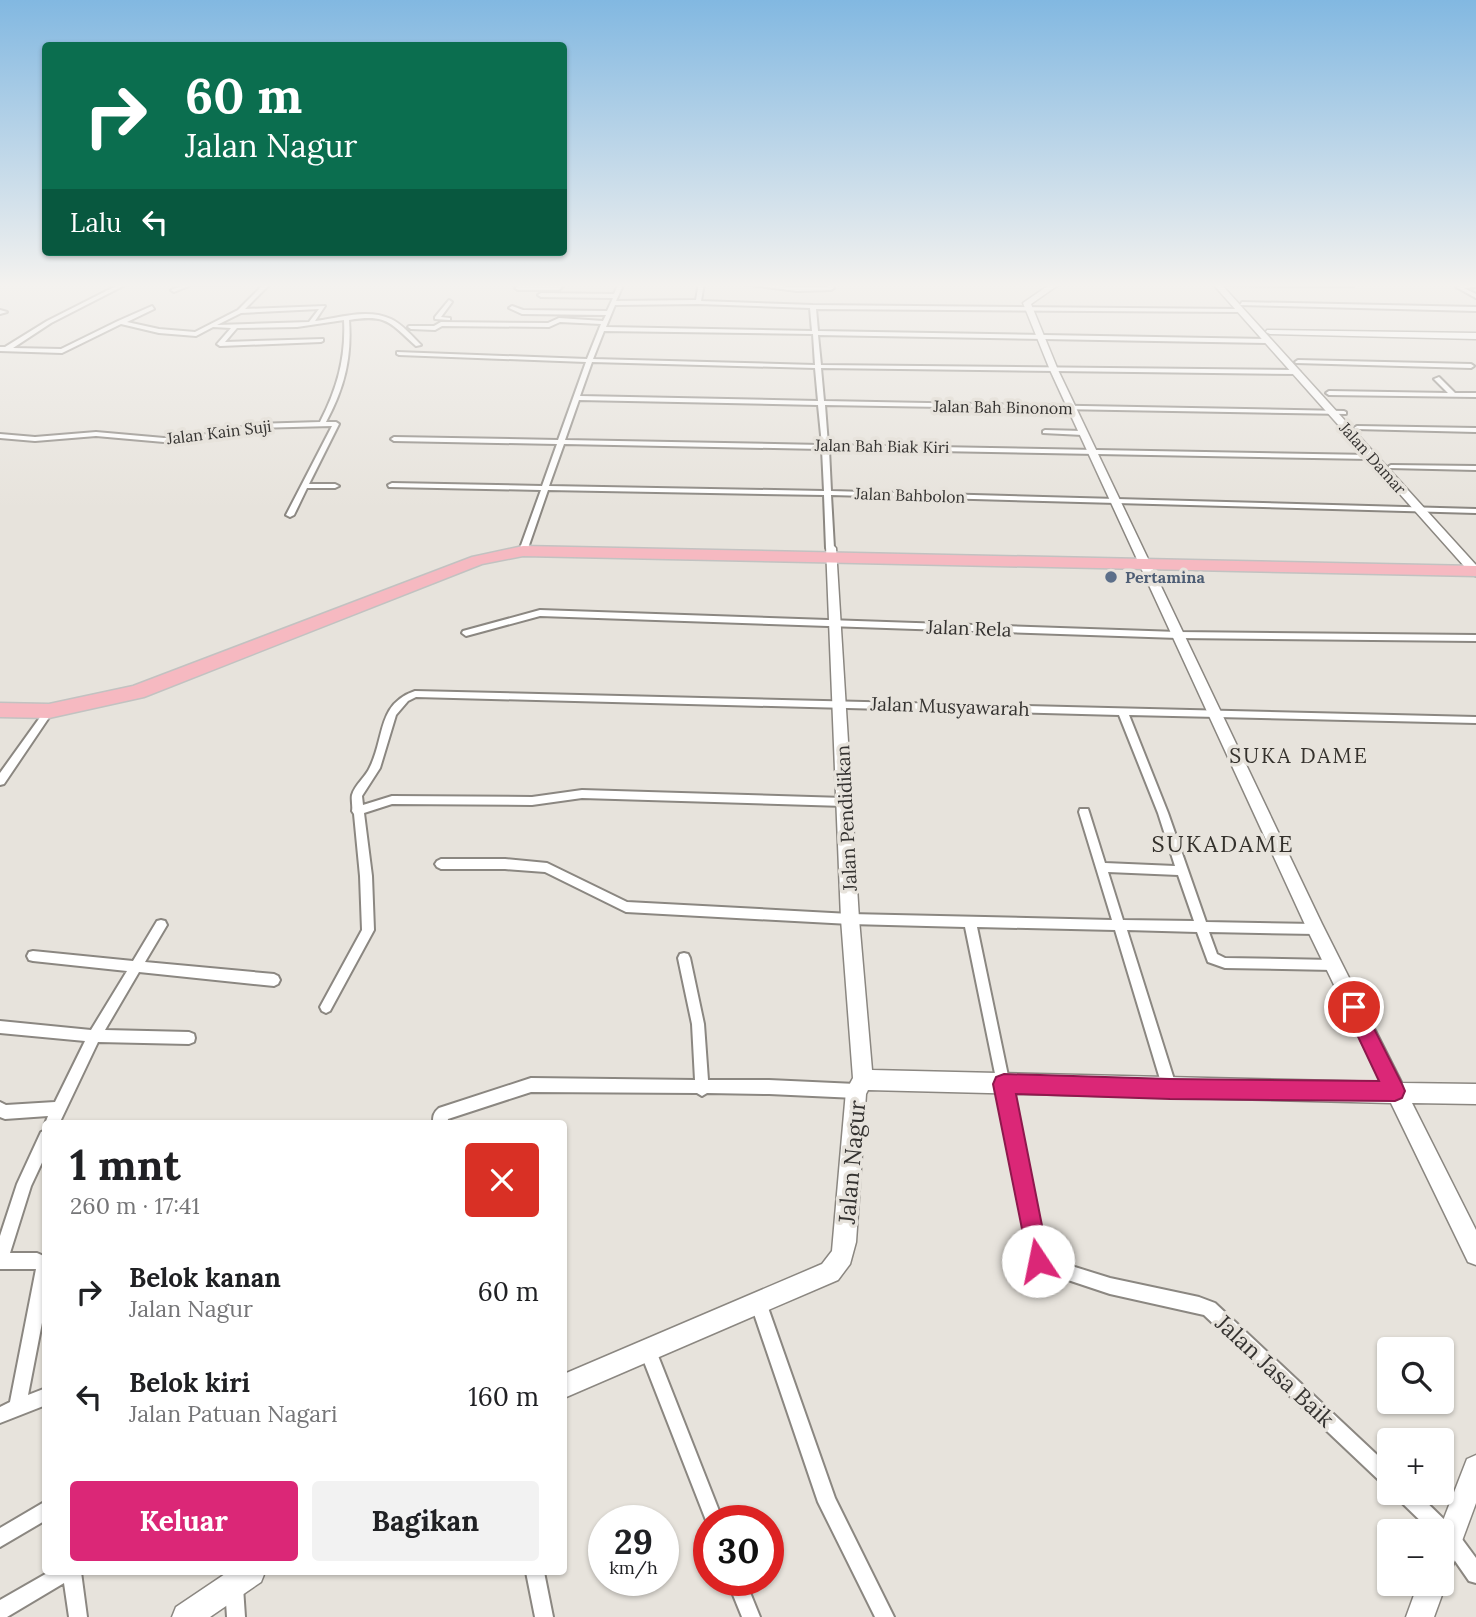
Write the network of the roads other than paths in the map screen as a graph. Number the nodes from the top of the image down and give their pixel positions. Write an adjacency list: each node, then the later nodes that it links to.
1 (348, 358): 20 (street)
2 (549, 358): 7 (street)
3 (590, 358): 7 (street)
4 (818, 358): 9 (street, Jalan Pendidikan)
5 (1049, 358): 11 (street)
6 (1289, 358): 10 (street, Jalan Damar)
7 (589, 362): 9 (street); 16 (street)
8 (1471, 366): 10 (street)
9 (819, 367): 11 (street); 17 (street, Jalan Pendidikan)
10 (1298, 367): 11 (street); 13 (street, Jalan Damar); 19 (street, Jalan Damar)
11 (1054, 370): 18 (street)
12 (1439, 379): 14 (street)
13 (1329, 394): 14 (street); 19 (street, Jalan Damar)
14 (1454, 395): 15 (street)
15 (1476, 396)
16 (578, 398): 17 (street, Jalan Bah Binonom); 27 (street)
17 (822, 405): 18 (street, Jalan Bah Binonom); 29 (street, Jalan Pendidikan)
18 (1072, 408): 19 (street, Jalan Bah Binonom); 24 (street)
19 (1339, 413): 21 (street, Jalan Damar); 28 (street, Jalan Damar)
20 (322, 424): 25 (street, Jalan Kain Suji); 36 (street)
21 (1357, 428): 22 (street); 28 (street, Jalan Damar)
22 (1476, 430)
23 (1045, 432): 24 (street)
24 (1083, 433): 30 (street)
25 (0, 436)
26 (394, 439): 27 (street, Jalan Bah Biak Kiri)
27 (563, 440): 29 (street, Jalan Bah Biak Kiri); 37 (street)
28 (1363, 442): 31 (street, Jalan Damar); 32 (street, Jalan Damar)
29 (825, 445): 30 (street, Jalan Bah Biak Kiri); 38 (street, Jalan Pendidikan)
30 (1092, 451): 31 (street, Jalan Bah Biak Kiri); 39 (street)
31 (1371, 457): 40 (street, Jalan Damar)
32 (1391, 467): 33 (street); 40 (street, Jalan Damar)
33 (1476, 468)
34 (335, 485): 36 (street)
35 (392, 485): 37 (street, Jalan Bahbolon)
36 (306, 486): 42 (street)
37 (546, 489): 38 (street, Jalan Bahbolon); 43 (street)
38 (827, 493): 39 (street, Jalan Bahbolon); 44 (street, Jalan Pendidikan)
39 (1115, 501): 40 (street, Jalan Bahbolon); 45 (street)
40 (1423, 509): 41 (street, Jalan Bahbolon); 46 (street, Jalan Damar)
41 (1476, 511)
42 (290, 515)
43 (524, 548): 44 (highway); 51 (highway); 54 (highway)
44 (830, 552): 45 (highway); 47 (street, Jalan Pendidikan)
45 (1144, 560): 46 (highway); 49 (street)
46 (1474, 567)
47 (836, 624): 48 (street, Jalan Rela); 49 (street, Jalan Rela); 52 (street, Jalan Pendidikan)
48 (466, 634)
49 (1178, 635): 50 (street, Jalan Rela); 56 (street)
50 (1476, 638)
51 (0, 699)
52 (841, 702): 55 (street, Jalan Musyawarah); 59 (street, Jalan Pendidikan); 60 (street, Jalan Musyawarah)
53 (0, 710): 54 (highway)
54 (48, 711): 58 (street)
55 (1124, 712): 56 (street, Jalan Musyawarah); 64 (street)
56 (1213, 714): 57 (street, Jalan Musyawarah); 70 (street)
57 (1476, 720)
58 (0, 782)
59 (844, 802): 60 (street); 65 (street, Jalan Pendidikan)
60 (356, 811): 76 (street)
61 (1084, 812): 63 (street)
62 (441, 864): 65 (street)
63 (1102, 867): 64 (street); 68 (street)
64 (1182, 871): 69 (street)
65 (850, 919): 66 (street); 81 (street, Jalan Pendidikan)
66 (970, 922): 68 (street); 80 (street)
67 (161, 925): 74 (street)
68 (1120, 927): 69 (street); 83 (street)
69 (1202, 927): 70 (street); 73 (street)
70 (1316, 929): 73 (street)
71 (33, 956): 74 (street)
72 (684, 958): 82 (street)
73 (1333, 965): 84 (street)
74 (137, 967): 75 (street); 78 (street)
75 (274, 980)
76 (326, 1007)
77 (0, 1027): 78 (street)
78 (94, 1035): 79 (street); 87 (street)
79 (189, 1038)
80 (1004, 1084): 81 (street, Jalan Nagur); 83 (street, Jalan Nagur); 101 (street, Jalan Jasa Baik)
81 (860, 1086): 82 (street); 95 (street, Jalan Nagur)
82 (702, 1088): 89 (street)
83 (1170, 1089): 84 (street, Jalan Nagur)
84 (1395, 1091): 85 (street, Jalan Nagur); 91 (street)
85 (1476, 1094)
86 (0, 1109): 87 (street)
87 (58, 1109): 88 (street)
88 (54, 1120)
89 (440, 1120)
90 (42, 1146): 92 (street)
91 (1476, 1254)
92 (0, 1260): 93 (street)
93 (42, 1264)
94 (42, 1280): 99 (street)
95 (758, 1302): 96 (street, Jalan Nagur); 123 (street)
96 (648, 1349): 97 (street, Jalan Nagur); 103 (street)
97 (567, 1384)
98 (42, 1397): 99 (street)
99 (19, 1406): 100 (street)
100 (0, 1415)
101 (1377, 1467)
102 (1476, 1468): 107 (street)
103 (707, 1505)
104 (1413, 1505): 106 (street)
105 (42, 1512): 108 (street)
106 (1424, 1519)
107 (1454, 1527)
108 (0, 1538)
109 (1454, 1555): 110 (street)
110 (1476, 1574)
111 (61, 1575): 117 (street)
112 (72, 1575): 118 (street)
113 (240, 1575): 119 (street); 120 (street)
114 (536, 1575): 121 (street)
115 (742, 1596): 122 (street)
116 (1428, 1596): 124 (street)
117 (0, 1610)
118 (78, 1617)
119 (186, 1617)
120 (236, 1617)
121 (544, 1617)
122 (751, 1617)
123 (885, 1617)
124 (1420, 1617)

